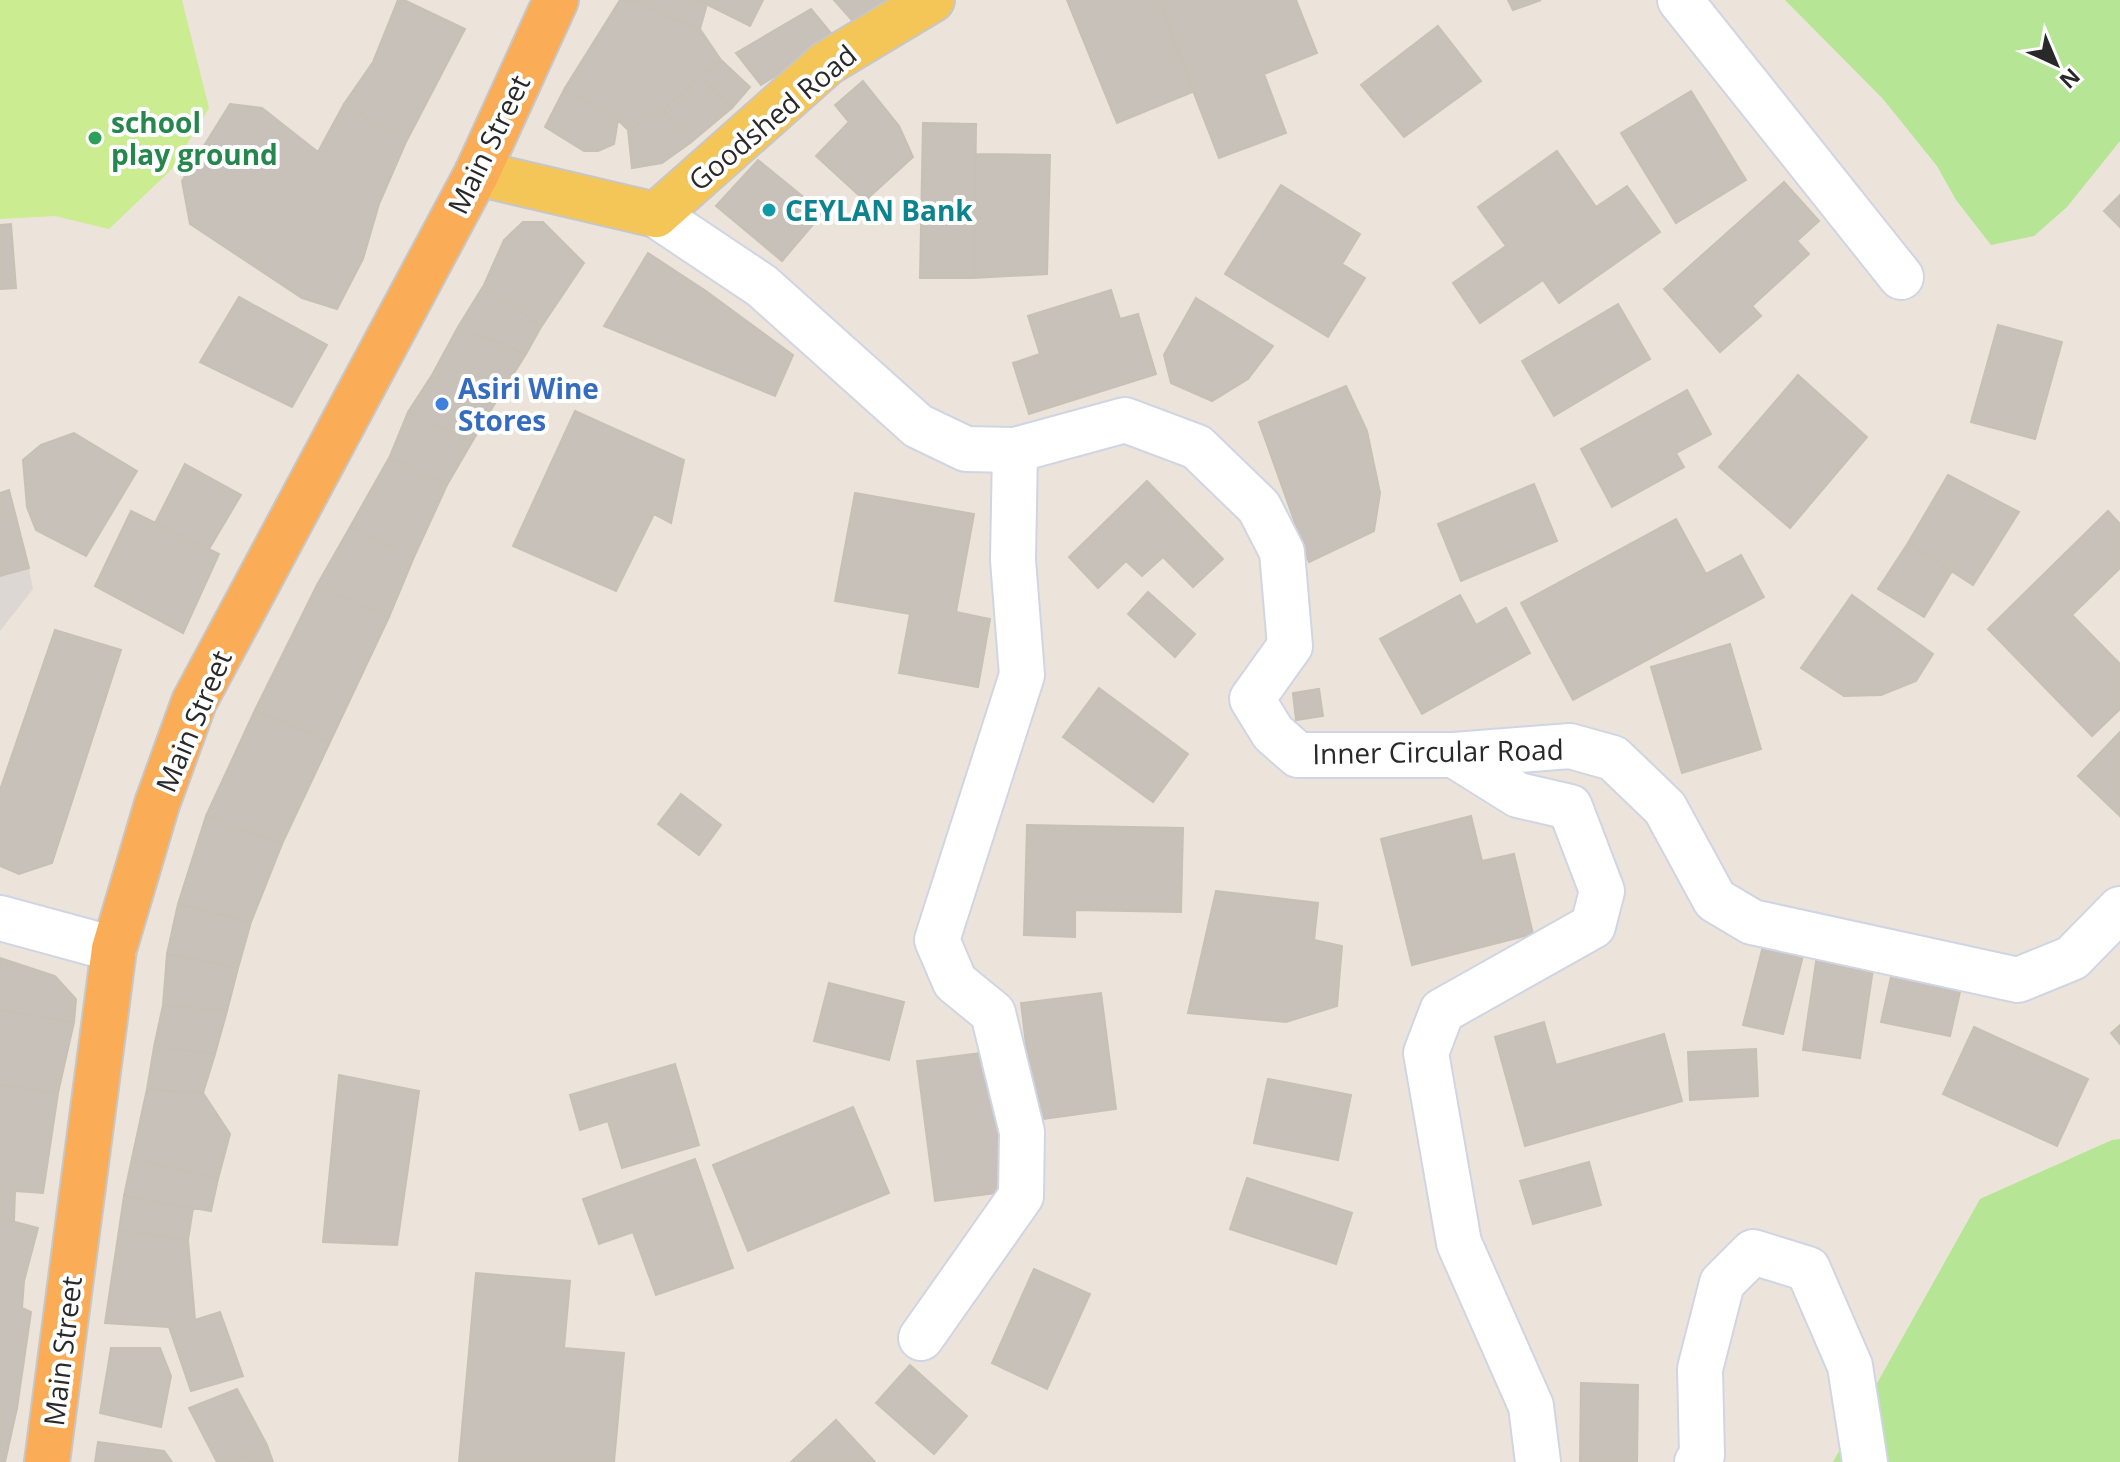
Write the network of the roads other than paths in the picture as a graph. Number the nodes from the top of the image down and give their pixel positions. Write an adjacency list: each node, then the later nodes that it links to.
1 (556, 0): 4 (highway, Main Street)
2 (932, 0): 5 (main road, Goodshed Road)
3 (1680, 0): 6 (street)
4 (477, 173): 5 (main road, Inner Circular Road); 11 (highway, Main Street)
5 (656, 215): 7 (street, Inner Circular Road)
6 (1901, 277)
7 (1015, 450): 8 (street, Inner Circular Road); 12 (street)
8 (1454, 755): 9 (street, Inner Circular Road); 14 (street)
9 (2120, 909)
10 (0, 918): 11 (street)
11 (114, 949): 13 (highway, Main Street)
12 (921, 1338)
13 (47, 1462)
14 (1538, 1462)
15 (1697, 1462): 16 (street)
16 (1865, 1462)

